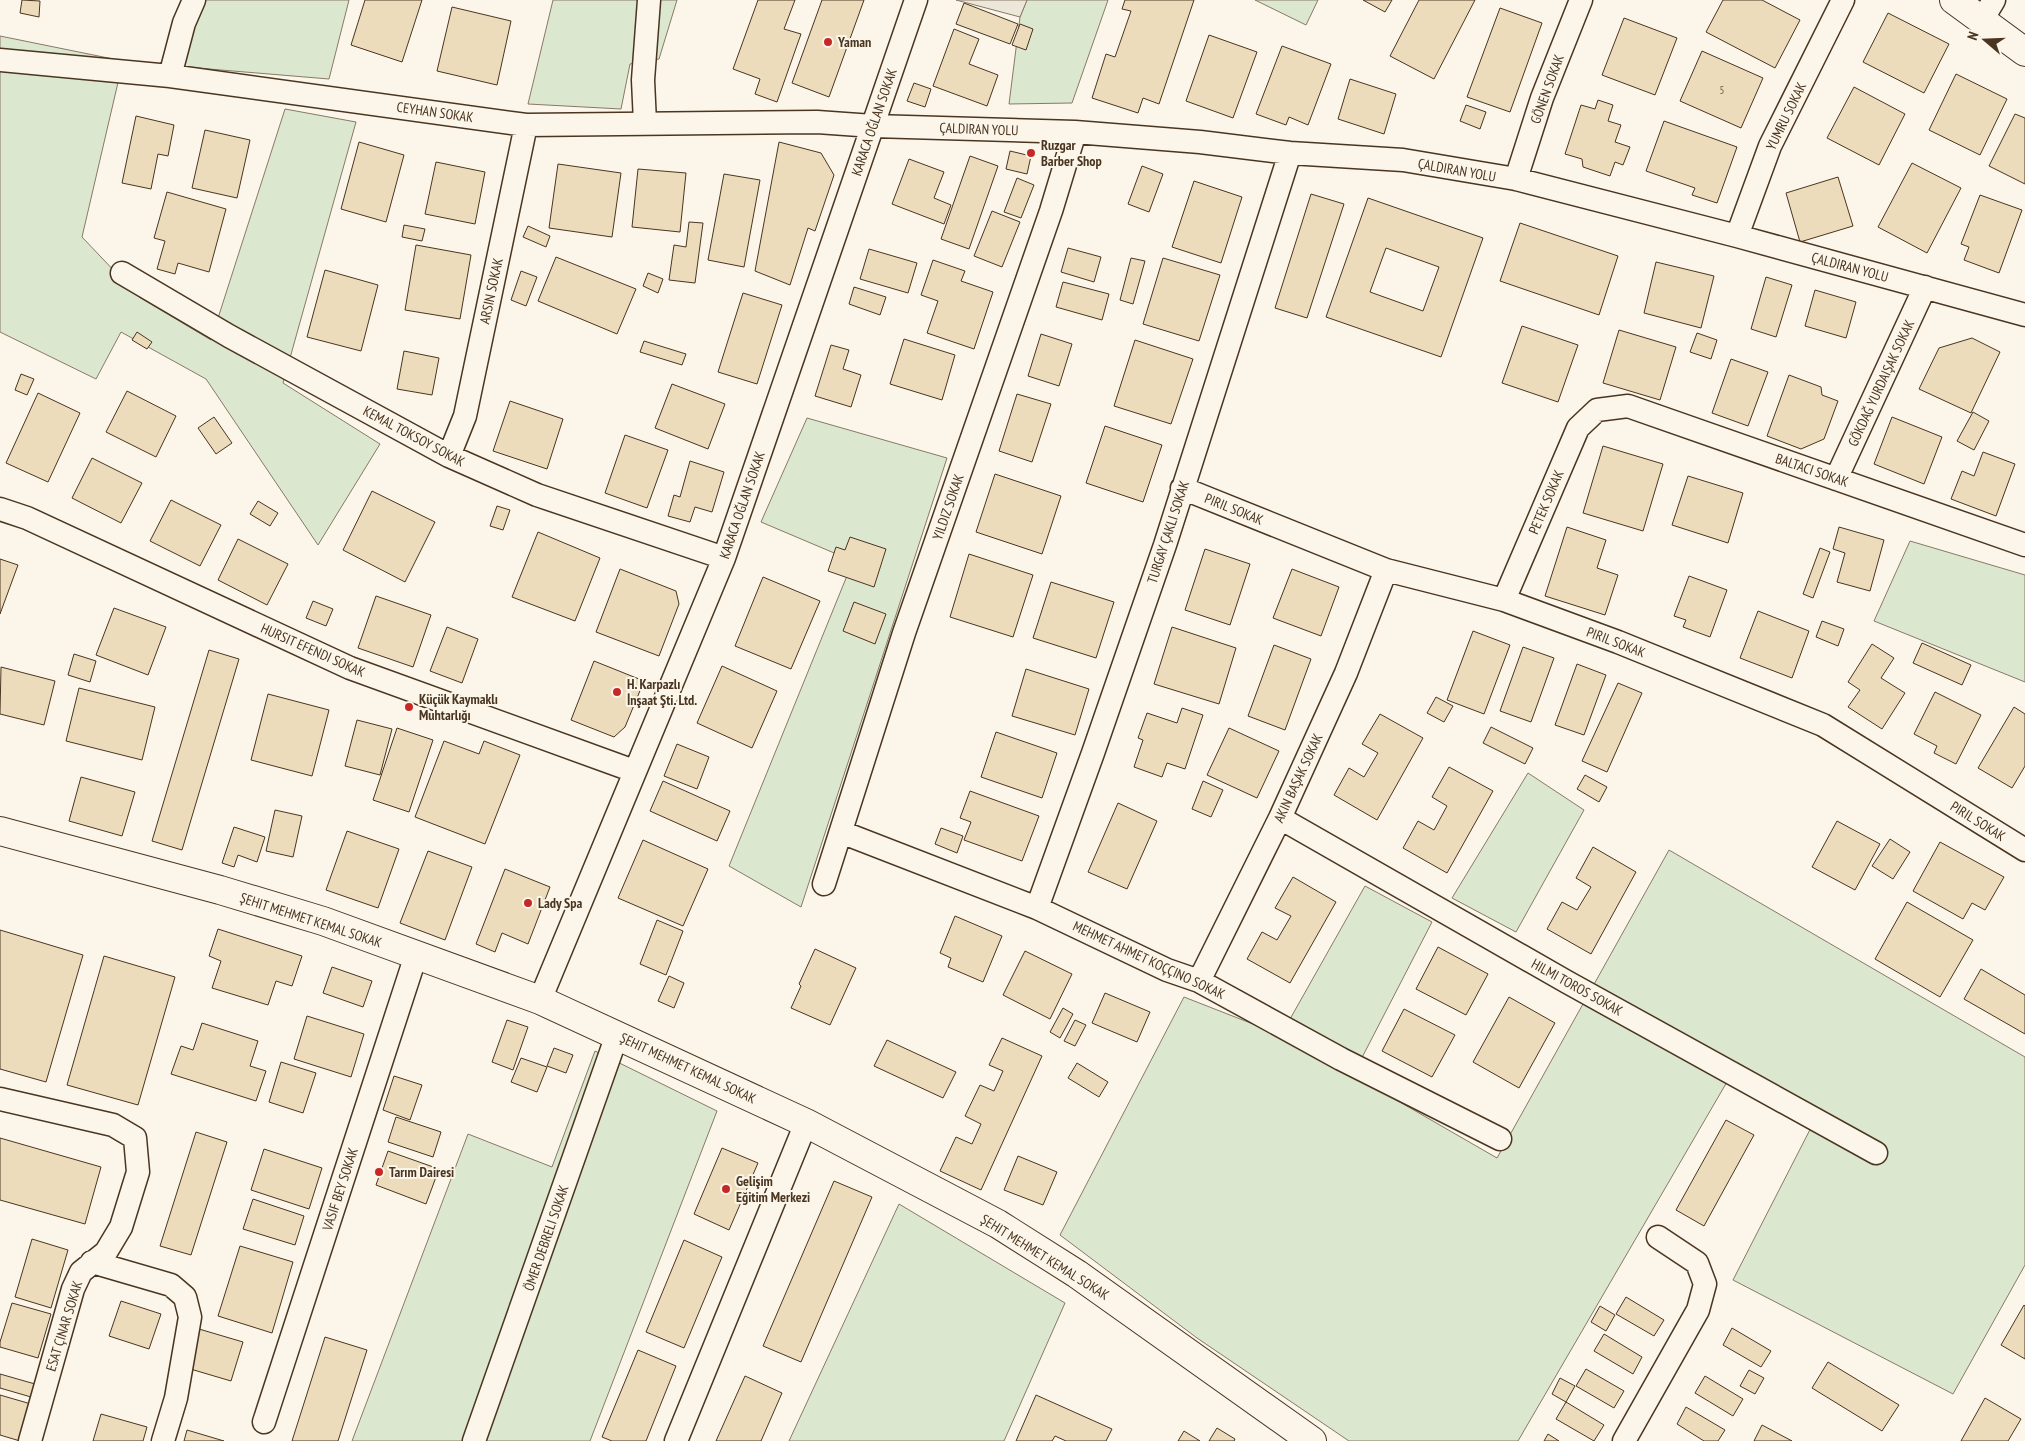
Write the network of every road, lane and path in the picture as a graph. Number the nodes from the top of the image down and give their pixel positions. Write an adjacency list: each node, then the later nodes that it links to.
1 (194, 0): 10 (street)
2 (649, 0): 11 (street)
3 (916, 0): 13 (street, KARACA OĞLAN SOKAK)
4 (1843, 0): 17 (street, YUMRU SOKAK)
5 (1954, 0): 7 (street)
6 (1579, 1): 16 (street, GÖNEN SOKAK)
7 (1988, 10): 8 (street)
8 (2025, 52)
9 (0, 60): 10 (street, CEYHAN SOKAK)
10 (170, 76): 12 (street, CEYHAN SOKAK)
11 (645, 123): 12 (street, CEYHAN SOKAK); 13 (street, CEYHAN SOKAK)
12 (526, 125): 21 (street)
13 (873, 126): 14 (street, CEYHAN SOKAK); 26 (street, KARACA OĞLAN SOKAK)
14 (1075, 132): 15 (street, CEYHAN SOKAK); 32 (street)
15 (1290, 153): 16 (street, CEYHAN SOKAK); 23 (street)
16 (1516, 179): 17 (street, CEYHAN SOKAK)
17 (1737, 236): 19 (street, CEYHAN SOKAK)
18 (122, 274): 21 (street, KEMAL TOKSOY SOKAK)
19 (1925, 287): 20 (street, CEYHAN SOKAK); 22 (street)
20 (2025, 315)
21 (449, 456): 26 (street, KEMAL TOKSOY SOKAK)
22 (1836, 479): 25 (street); 28 (street, PETEK SOKAK)
23 (1182, 488): 27 (street); 35 (street)
24 (0, 509): 29 (street)
25 (2025, 544)
26 (724, 558): 29 (street, KARACA OĞLAN SOKAK)
27 (1386, 570): 28 (street); 30 (street)
28 (1504, 600): 33 (street)
29 (634, 771): 38 (street, KARACA OĞLAN SOKAK)
30 (1280, 818): 37 (street); 43 (street, HILMI TOROS SOKAK)
31 (0, 830): 36 (street, ŞEHIT MEHMET KEMAL SOKAK)
32 (841, 832): 34 (street); 35 (street)
33 (2025, 850)
34 (824, 884)
35 (1037, 908): 37 (street)
36 (416, 956): 38 (street, ŞEHIT MEHMET KEMAL SOKAK); 46 (street)
37 (1199, 981): 42 (street)
38 (540, 1000): 39 (street, ŞEHIT MEHMET KEMAL SOKAK)
39 (617, 1035): 41 (street, ŞEHIT MEHMET KEMAL SOKAK); 49 (street, ÖMER DEBRELI SOKAK)
40 (0, 1099): 45 (street)
41 (806, 1123): 50 (street); 51 (street, ŞEHIT MEHMET KEMAL SOKAK)
42 (1500, 1139)
43 (1876, 1153)
44 (1658, 1237): 52 (street)
45 (92, 1262): 47 (street); 48 (street)
46 (264, 1422)
47 (30, 1441)
48 (163, 1441)
49 (474, 1441)
50 (676, 1441)
51 (1312, 1441)
52 (1624, 1441)

